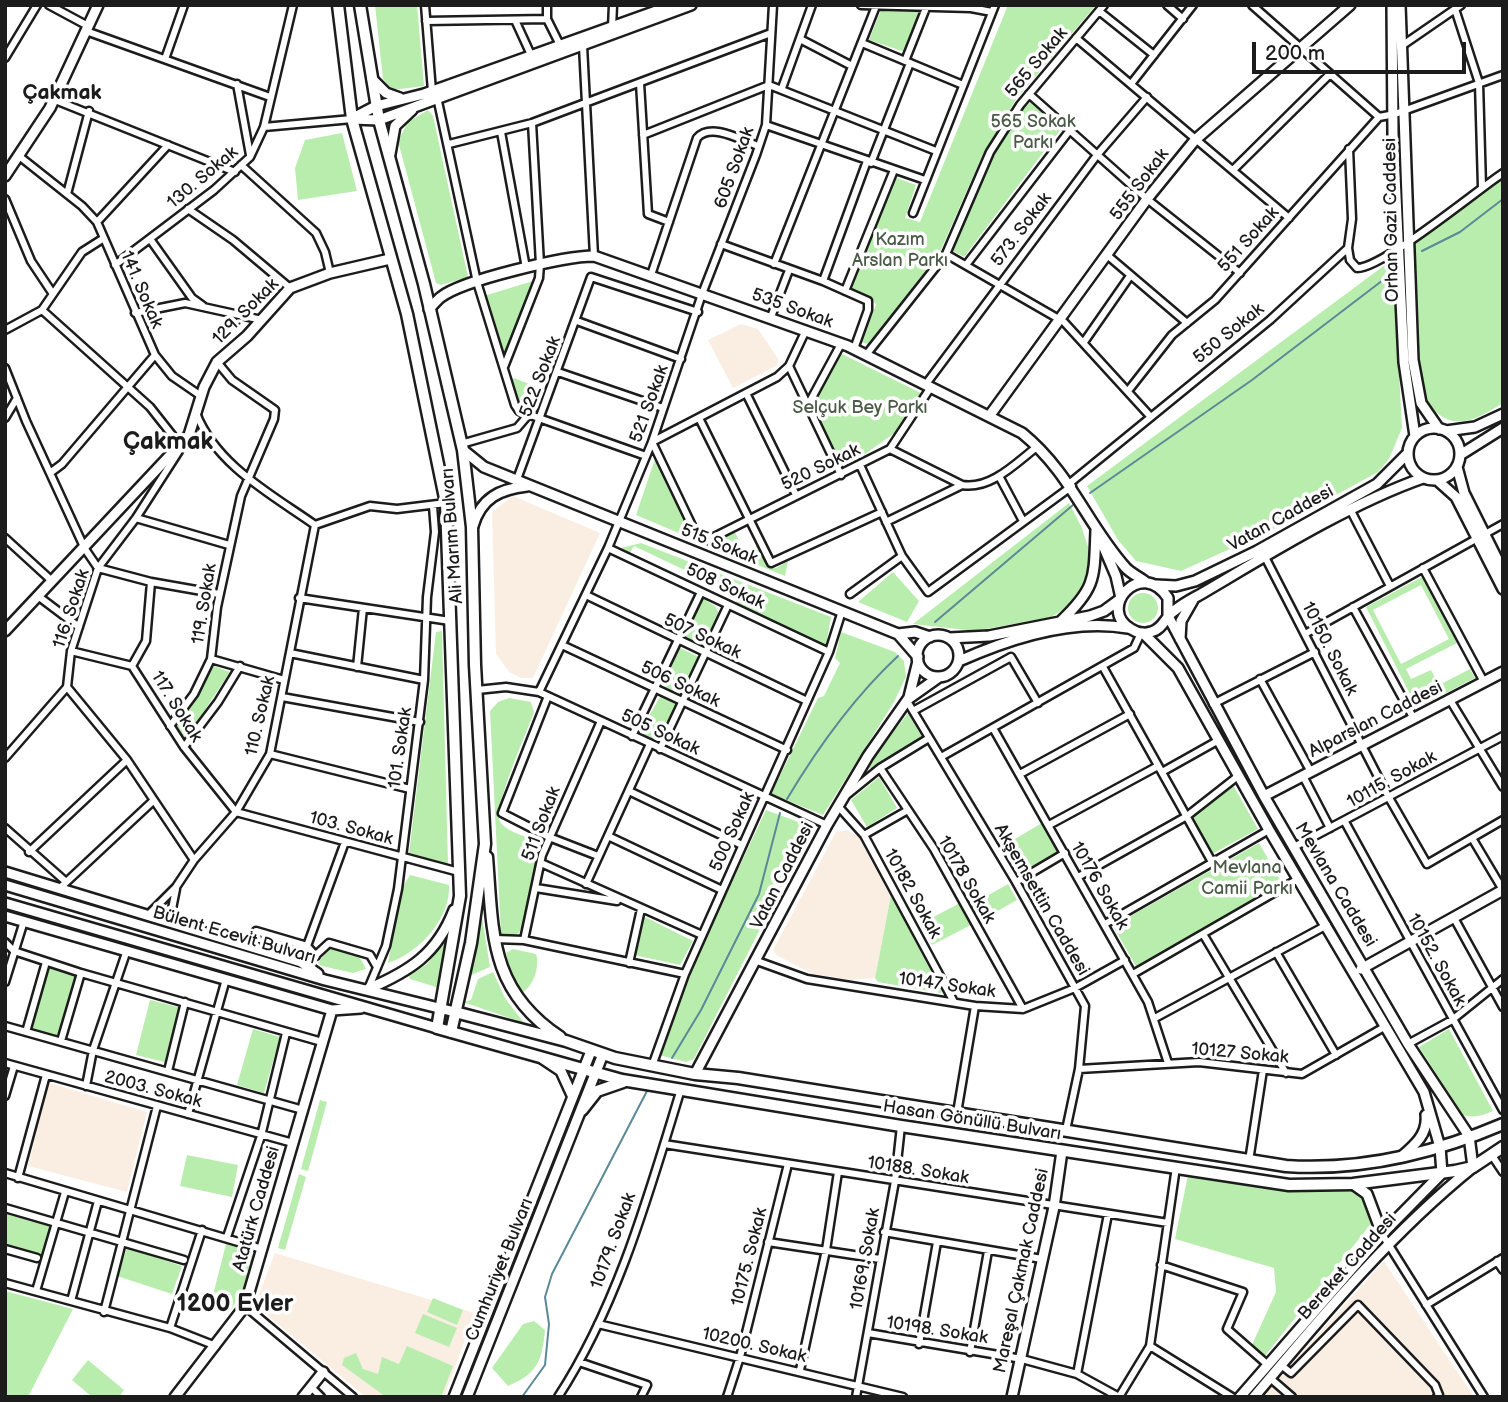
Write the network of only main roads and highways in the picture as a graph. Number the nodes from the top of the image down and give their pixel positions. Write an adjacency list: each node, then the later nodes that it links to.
1 (338, 5): 5 (main road, Ali Marım Bulvarı)
2 (360, 5): 3 (main road, Ali Marım Bulvarı)
3 (485, 844): 4 (main road, Ali Marım Bulvarı); 7 (main road)
4 (455, 1012): 6 (main road, Ali Marım Bulvarı); 7 (main road, Hasan Gönüllü Bulvarı)
5 (437, 1028): 6 (main road, Hasan Gönüllü Bulvarı)
6 (451, 1032): 8 (main road, Hasan Gönüllü Bulvarı)
7 (566, 1041): 10 (main road, Hasan Gönüllü Bulvarı)
8 (630, 1080): 9 (main road); 11 (main road, Hasan Gönüllü Bulvarı)
9 (582, 1110)
10 (1503, 1124)
11 (1503, 1147)

